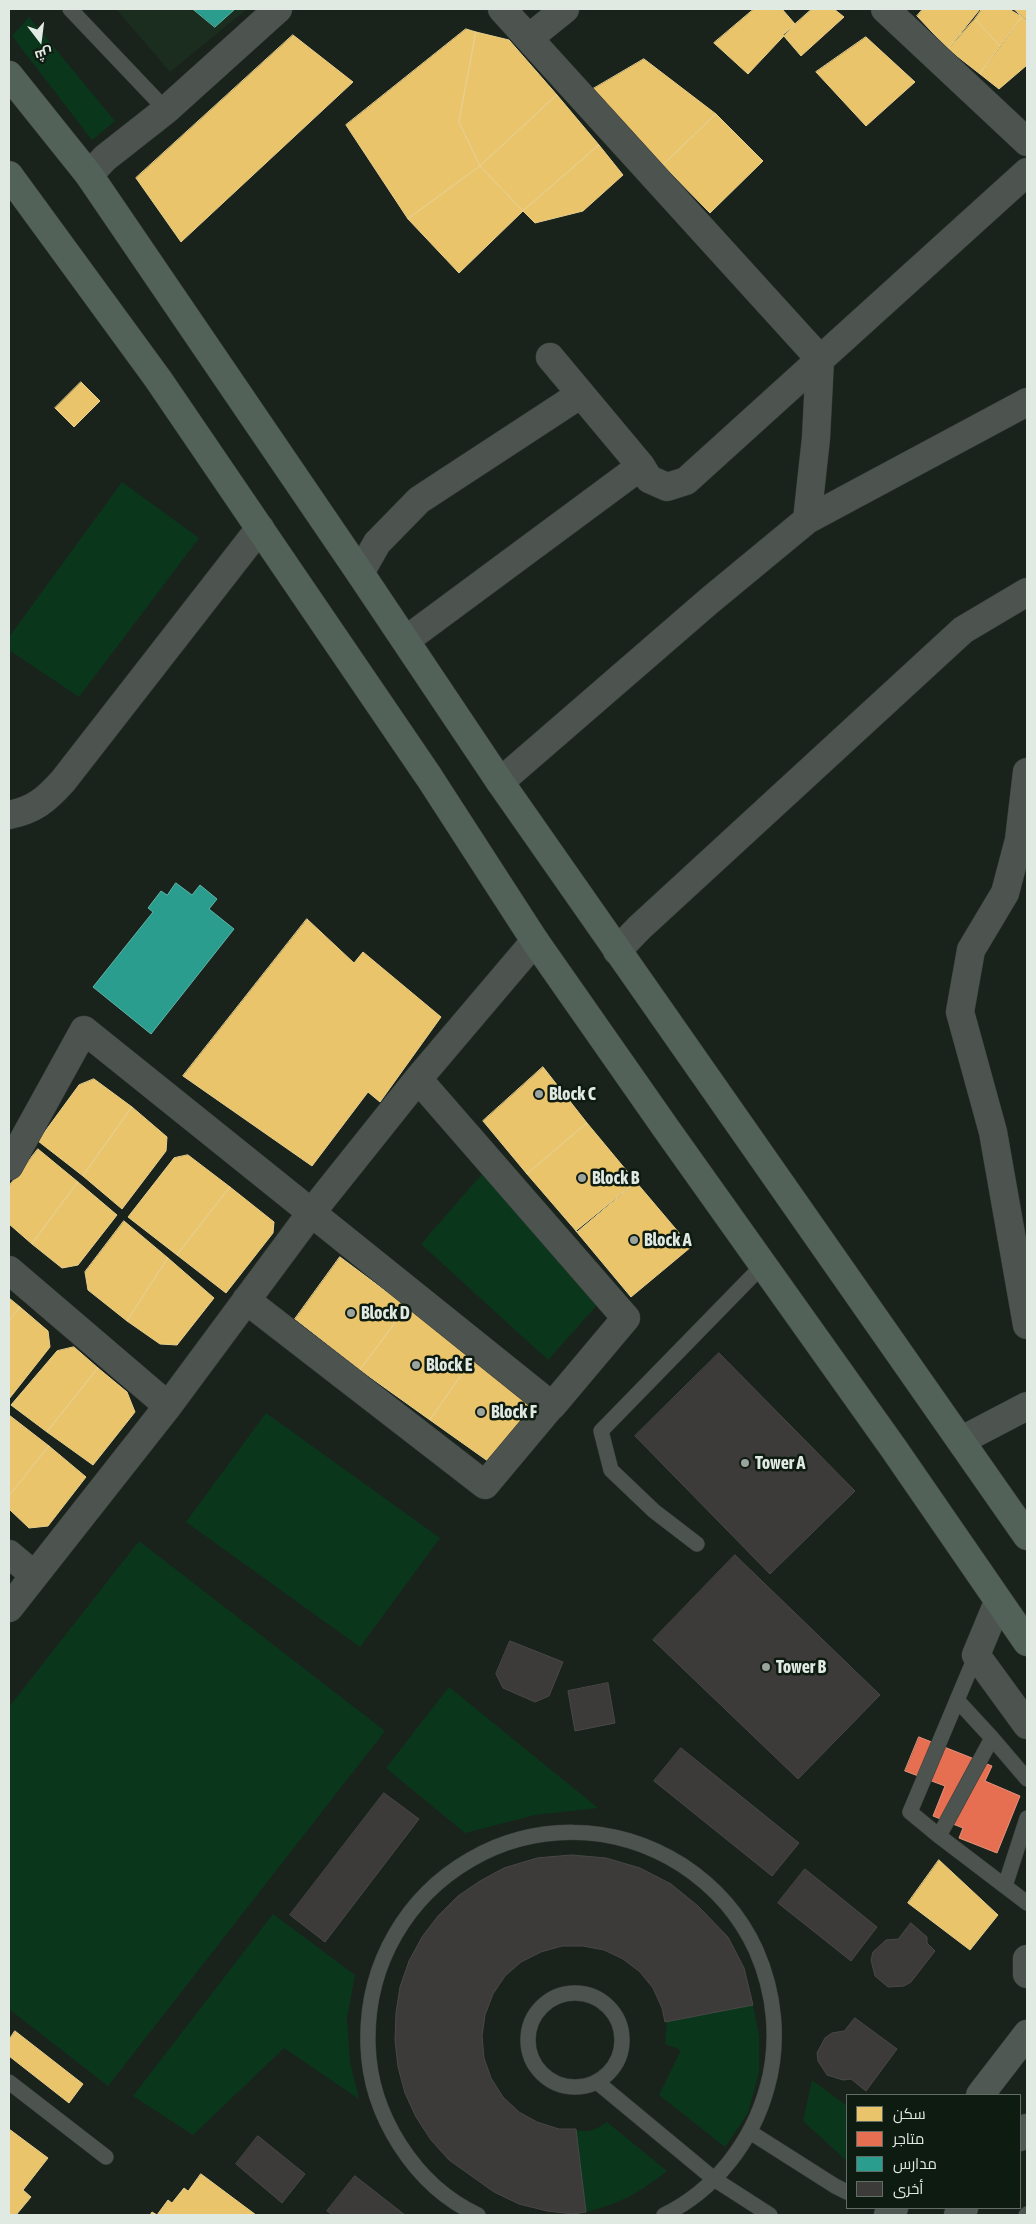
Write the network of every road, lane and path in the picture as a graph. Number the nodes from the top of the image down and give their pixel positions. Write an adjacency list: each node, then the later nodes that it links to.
1 (70, 9): 8 (lane)
2 (278, 9): 8 (street)
3 (502, 9): 6 (street)
4 (565, 9): 6 (street)
5 (885, 9): 9 (street)
6 (529, 38): 14 (street)
7 (9, 75): 12 (highway)
8 (166, 110): 12 (street)
9 (1027, 142)
10 (1027, 172): 14 (street)
11 (9, 175): 19 (highway)
12 (89, 175): 20 (highway)
13 (550, 357): 15 (street)
14 (820, 359): 17 (street); 18 (street)
15 (581, 394): 17 (street); 20 (street)
16 (1027, 402): 18 (street)
17 (641, 466): 22 (street)
18 (807, 520): 24 (street)
19 (260, 528): 25 (street); 26 (highway)
20 (360, 573): 22 (highway)
21 (1027, 592): 27 (street)
22 (406, 640): 24 (highway)
23 (1027, 772): 34 (street)
24 (500, 782): 27 (highway)
25 (9, 815)
26 (535, 941): 28 (street); 31 (highway)
27 (617, 950): 38 (highway)
28 (418, 1079): 30 (street); 35 (street)
29 (9, 1166): 30 (street)
30 (311, 1213): 33 (street); 35 (street)
31 (763, 1265): 40 (lane); 43 (highway)
32 (9, 1270): 36 (street)
33 (246, 1300): 35 (street); 36 (street)
34 (1027, 1325)
35 (552, 1405)
36 (168, 1406): 42 (street)
37 (1027, 1406): 38 (street)
38 (962, 1440): 39 (highway)
39 (1027, 1536)
40 (697, 1544)
41 (9, 1554): 42 (street)
42 (34, 1575): 44 (street)
43 (998, 1602): 45 (highway); 46 (street)
44 (9, 1608)
45 (1027, 1642)
46 (976, 1656): 47 (lane); 48 (street)
47 (957, 1700): 49 (lane); 52 (lane)
48 (1027, 1724)
49 (992, 1738): 50 (lane); 52 (lane)
50 (1027, 1779)
51 (1027, 1818): 53 (lane)
52 (939, 1836): 53 (lane)
53 (1005, 1886): 54 (lane)
54 (1027, 1903)
55 (1027, 1959): 56 (street)
56 (1027, 1974)
57 (1027, 2034): 60 (main road)
58 (9, 2082): 62 (lane)
59 (598, 2082): 59 (lane); 63 (lane)
60 (981, 2094)
61 (750, 2132): 63 (lane); 64 (lane); 65 (lane)
62 (106, 2157)
63 (714, 2179): 66 (lane); 67 (lane)
64 (846, 2192)
65 (478, 2215)
66 (664, 2215)
67 (770, 2215)

